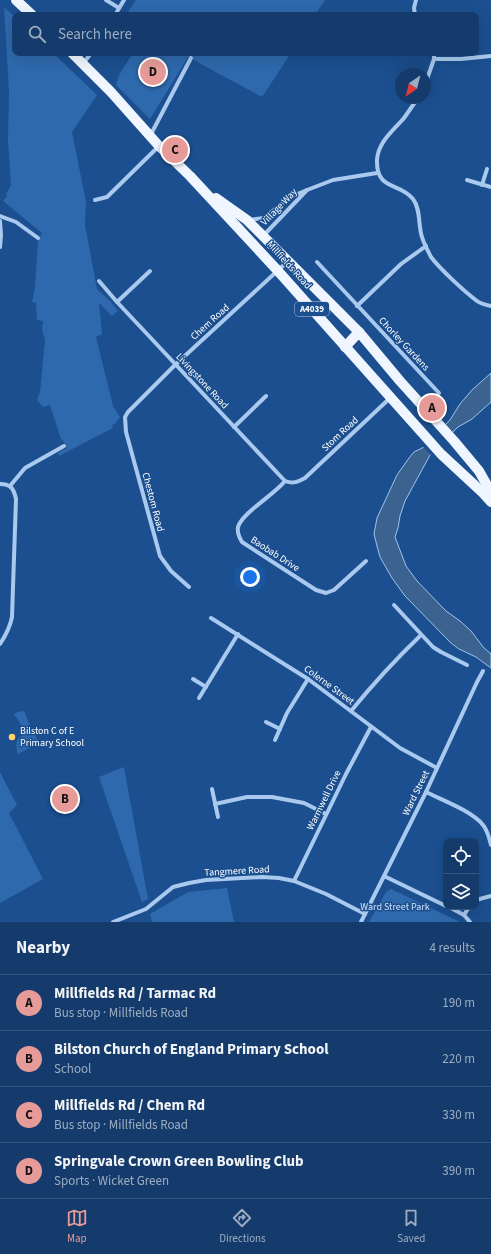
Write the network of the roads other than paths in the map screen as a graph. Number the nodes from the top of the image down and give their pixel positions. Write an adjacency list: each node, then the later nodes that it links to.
1 (16, 0): 6 (main road)
2 (106, 0): 5 (street)
3 (124, 0): 5 (street)
4 (416, 0): 8 (street)
5 (119, 8): 7 (street)
6 (29, 12)
7 (117, 12)
8 (415, 12)
9 (75, 56): 14 (main road, Millfields Road / A4039)
10 (89, 56): 14 (street)
11 (491, 56): 13 (street)
12 (190, 58): 17 (street)
13 (434, 59): 15 (street)
14 (83, 64): 17 (main road, Millfields Road / A4039)
15 (431, 68)
16 (414, 104): 20 (street)
17 (150, 136): 18 (main road, Millfields Road / A4039)
18 (159, 146): 22 (main road, Millfields Road / A4039); 26 (street)
19 (487, 169): 23 (street)
20 (378, 172): 25 (street, Village Way); 32 (street)
21 (467, 180): 23 (street)
22 (198, 185): 28 (main road, Millfields Road / A4039); 37 (main road, Millfields Road / A4039)
23 (482, 185): 24 (street)
24 (491, 187)
25 (307, 190): 28 (street, Village Way); 30 (street, Village Way)
26 (95, 200)
27 (0, 216): 31 (street)
28 (247, 220): 30 (main road, Millfields Road / A4039)
29 (0, 221): 33 (street)
30 (262, 236): 34 (main road, Millfields Road / A4039)
31 (38, 238)
32 (426, 246): 40 (street); 41 (street)
33 (0, 247)
34 (288, 262): 37 (street, Chem Road); 42 (main road, Millfields Road / A4039)
35 (317, 262): 40 (street, Chorley Gardens)
36 (150, 271): 39 (street)
37 (278, 271): 43 (main road, Millfields Road / A4039); 44 (street, Chem Road)
38 (99, 281): 39 (street, Livingstone Road)
39 (117, 302): 44 (street, Livingstone Road)
40 (358, 306): 45 (street, Chorley Gardens)
41 (491, 306)
42 (359, 332): 43 (main road); 54 (main road, Millfields Road / A4039)
43 (345, 347): 47 (main road, Millfields Road / A4039)
44 (175, 365): 48 (street, Chem Road); 49 (street, Livingstone Road)
45 (439, 393)
46 (266, 396): 49 (street)
47 (390, 398): 51 (street, Stom Road); 54 (main road, Millfields Road / A4039)
48 (128, 412): 57 (street, Chestom Road)
49 (234, 427): 51 (street, Livingstone Road)
50 (64, 446): 53 (street)
51 (285, 481): 56 (street, Baobab Drive)
52 (0, 484): 53 (street)
53 (10, 486): 62 (street)
54 (488, 488): 55 (main road, A4039)
55 (491, 502)
56 (366, 561)
57 (189, 587)
58 (394, 605): 61 (street)
59 (211, 618): 60 (street, Colerne Street)
60 (238, 634): 66 (street, Colerne Street); 67 (street)
61 (421, 635): 63 (street); 69 (street)
62 (0, 644)
63 (467, 665)
64 (483, 671): 74 (street, Ward Street)
65 (193, 679): 67 (street)
66 (308, 679): 69 (street, Colerne Street); 72 (street)
67 (206, 687): 68 (street)
68 (199, 698)
69 (351, 711): 71 (street, Colerne Street)
70 (266, 722): 72 (street)
71 (371, 727): 74 (street, Colerne Street); 78 (street, Warmwell Drive)
72 (280, 729): 73 (street)
73 (275, 740)
74 (437, 768): 76 (street, Ward Street)
75 (212, 789): 77 (street)
76 (426, 792): 80 (street); 82 (street, Ward Street)
77 (215, 804): 78 (street); 79 (street)
78 (326, 814): 83 (street, Warmwell Drive)
79 (218, 817)
80 (489, 829): 81 (street)
81 (491, 845)
82 (384, 876): 86 (street); 89 (street, Ward Street)
83 (294, 880): 89 (street, Tangmere Road); 91 (street, Tangmere Road)
84 (491, 896): 85 (street)
85 (479, 899)
86 (443, 904)
87 (455, 910): 90 (street)
88 (467, 910): 90 (street)
89 (365, 914): 92 (street, Ward Street)
90 (464, 915): 93 (street)
91 (113, 922)
92 (361, 922)
93 (470, 922)

